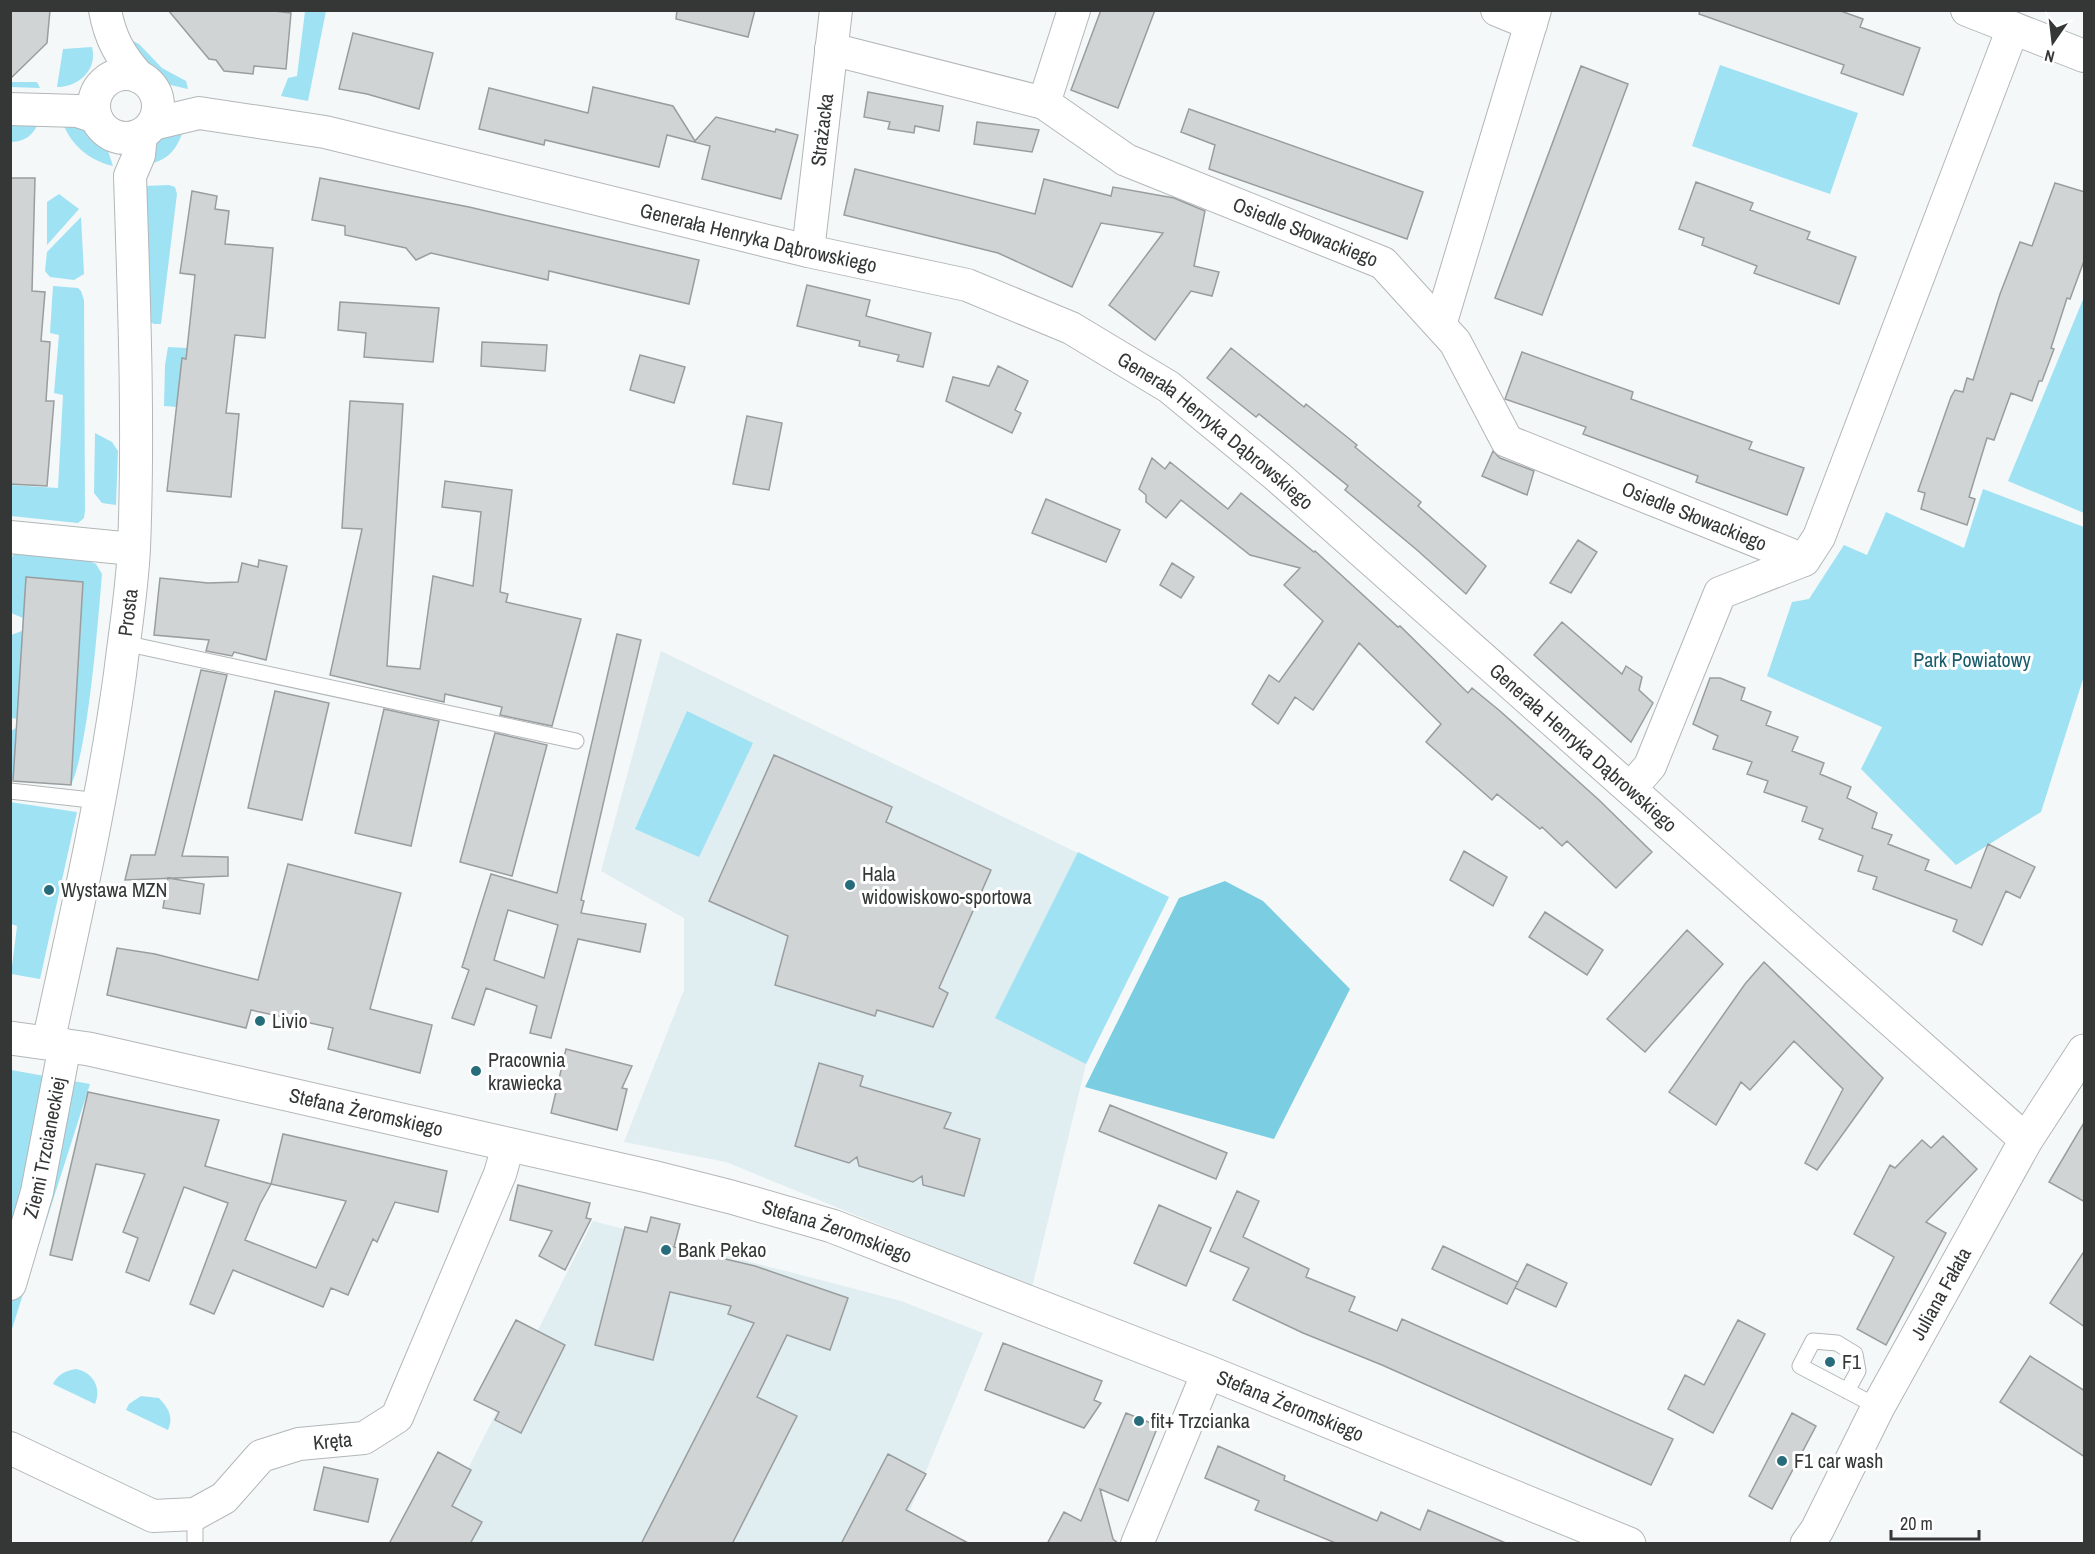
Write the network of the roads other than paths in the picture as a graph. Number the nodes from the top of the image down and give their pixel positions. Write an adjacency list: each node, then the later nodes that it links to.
1 (836, 10): 8 (street, Strażacka)
2 (1074, 10): 12 (street)
3 (1497, 10): 5 (street)
4 (1967, 10): 7 (street)
5 (1533, 17): 17 (street)
6 (107, 21): 10 (street); 11 (street)
7 (2013, 28): 9 (street); 20 (street)
8 (831, 49): 12 (street, Osiedle Słowackiego); 16 (street, Strażacka)
9 (2085, 56)
10 (147, 83): 11 (street); 14 (street, Generała Henryka Dąbrowskiego); 15 (street)
11 (104, 84): 15 (street)
12 (1044, 103): 17 (street, Osiedle Słowackiego)
13 (10, 109): 15 (street, Generała Henryka Dąbrowskiego)
14 (199, 113): 15 (street, Generała Henryka Dąbrowskiego); 16 (street, Generała Henryka Dąbrowskiego)
15 (126, 128): 19 (street, Prosta)
16 (808, 250): 23 (street, Generała Henryka Dąbrowskiego)
17 (1440, 325): 20 (street, Osiedle Słowackiego)
18 (10, 537): 19 (street)
19 (134, 549): 21 (street, Prosta)
20 (1804, 560): 23 (street)
21 (124, 643): 22 (lane); 25 (street, Prosta)
22 (576, 741)
23 (1631, 788): 29 (street, Generała Henryka Dąbrowskiego)
24 (10, 791): 25 (lane)
25 (100, 801): 27 (street, Prosta)
26 (10, 1038): 27 (main road, Stefana Żeromskiego)
27 (56, 1044): 30 (main road, Stefana Żeromskiego); 31 (street, Ziemi Trzcianeckiej)
28 (2085, 1051): 29 (main road, Juliana Fałata)
29 (2026, 1140): 34 (main road, Juliana Fałata)
30 (508, 1146): 32 (main road, Stefana Żeromskiego); 36 (street, Kręta)
31 (10, 1284)
32 (1208, 1372): 37 (street); 38 (main road, Stefana Żeromskiego)
33 (1847, 1391): 34 (lane)
34 (1878, 1407): 39 (main road, Juliana Fałata)
35 (10, 1448): 36 (street, Kręta)
36 (195, 1529)
37 (1137, 1544)
38 (1629, 1544)
39 (1807, 1544)

